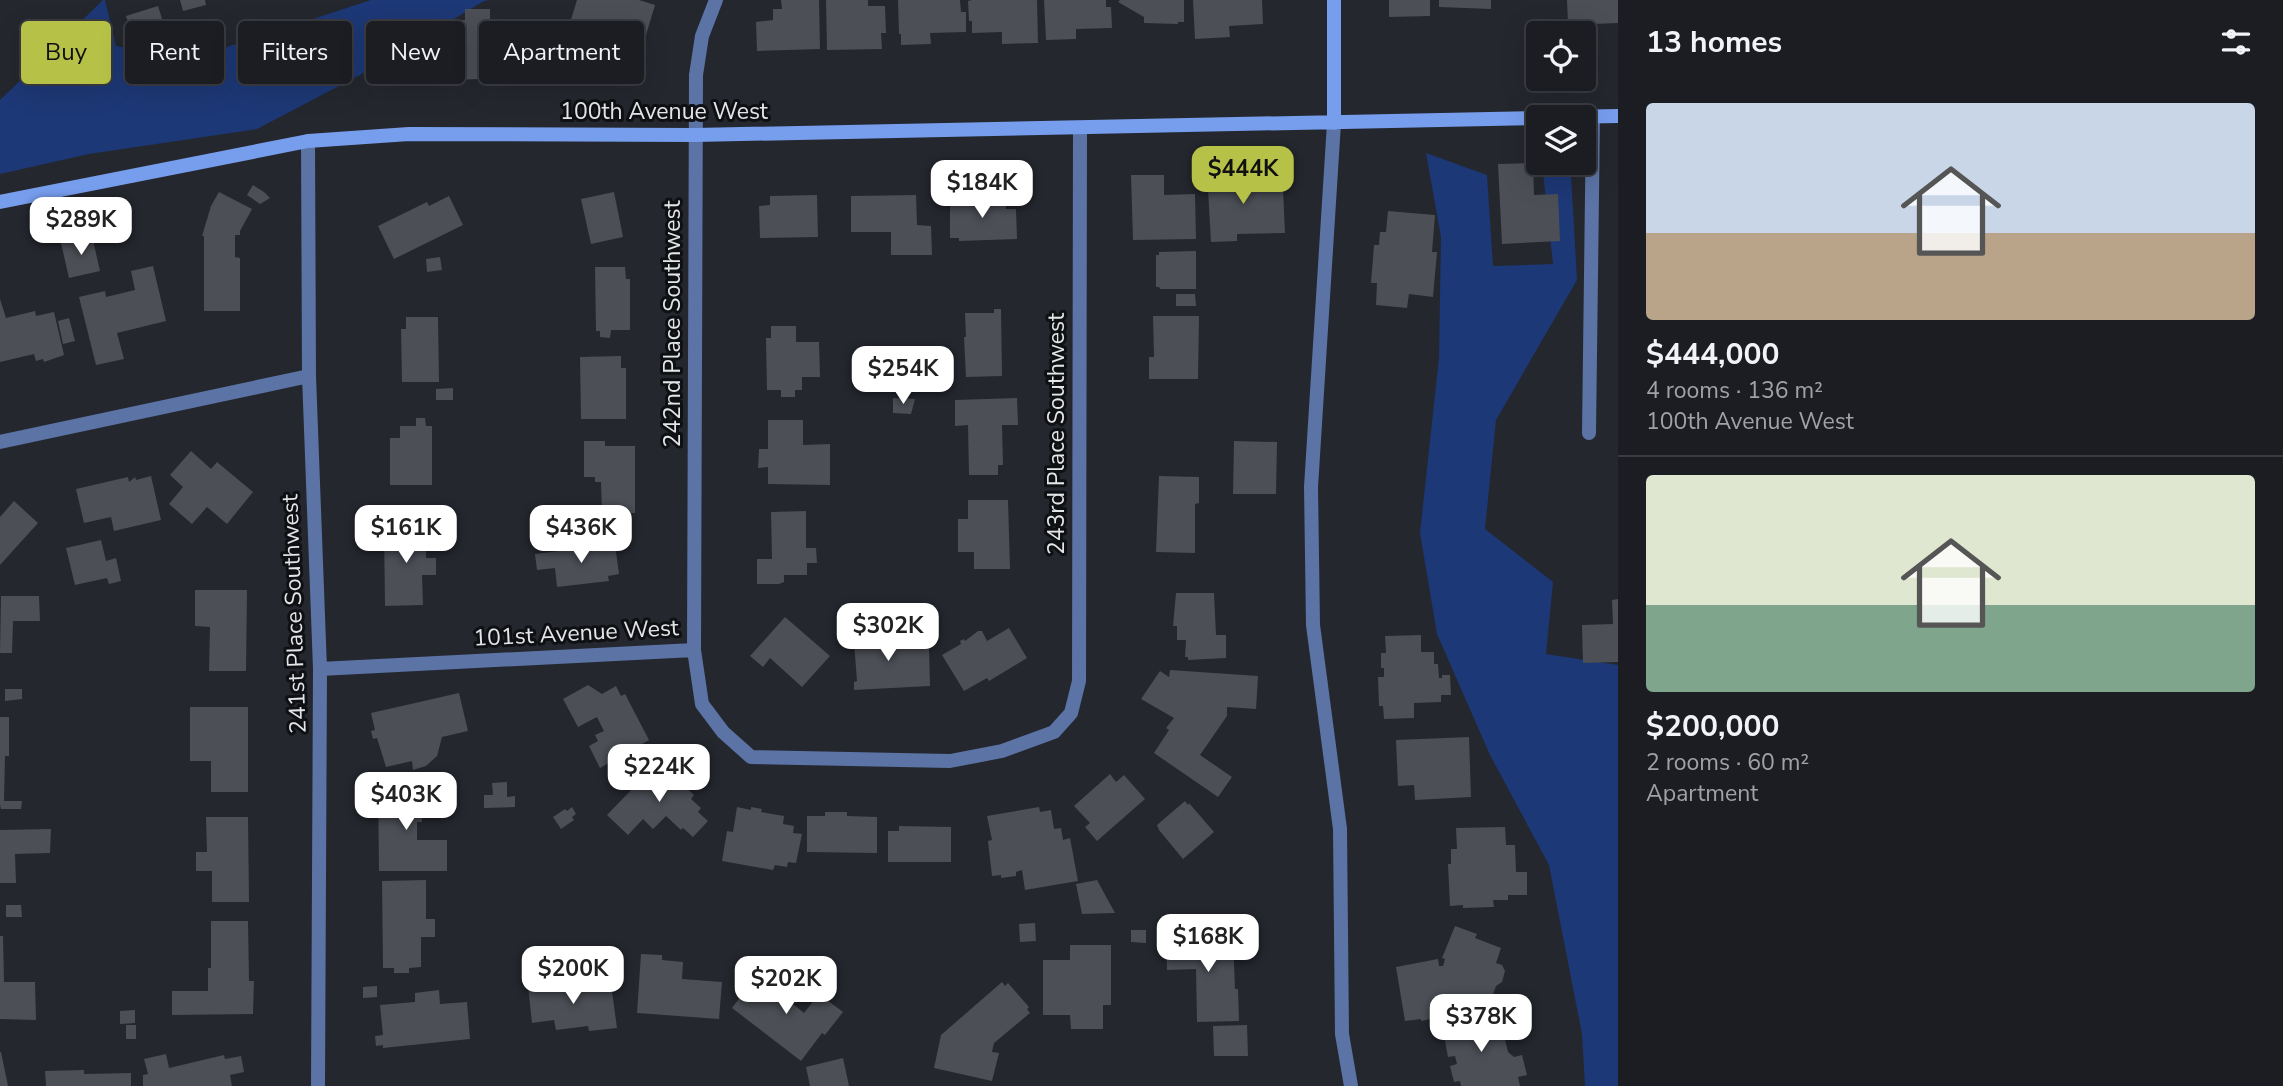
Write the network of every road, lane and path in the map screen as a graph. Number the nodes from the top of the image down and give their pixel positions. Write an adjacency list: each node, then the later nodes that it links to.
1 (716, 0): 8 (street, 242nd Place Southwest)
2 (1334, 0): 6 (main road)
3 (1618, 116): 4 (main road)
4 (1596, 117)
5 (1526, 118): 6 (main road, 100th Avenue West)
6 (1334, 123): 7 (main road, 100th Avenue West); 19 (street)
7 (1080, 128): 8 (main road, 100th Avenue West); 17 (street, 243rd Place Southwest)
8 (695, 135): 9 (main road, 100th Avenue West); 15 (street, 242nd Place Southwest)
9 (308, 141): 11 (main road, 100th Avenue West); 12 (street, 241st Place Southwest)
10 (1591, 175): 13 (street)
11 (0, 202)
12 (309, 376): 14 (street); 16 (street, 241st Place Southwest)
13 (1589, 433)
14 (0, 442)
15 (694, 650): 16 (street, 101st Avenue West); 17 (street, 101st Avenue West)
16 (320, 669): 18 (street, 241st Place Southwest)
17 (1055, 732)
18 (318, 1086)
19 (1351, 1086)

